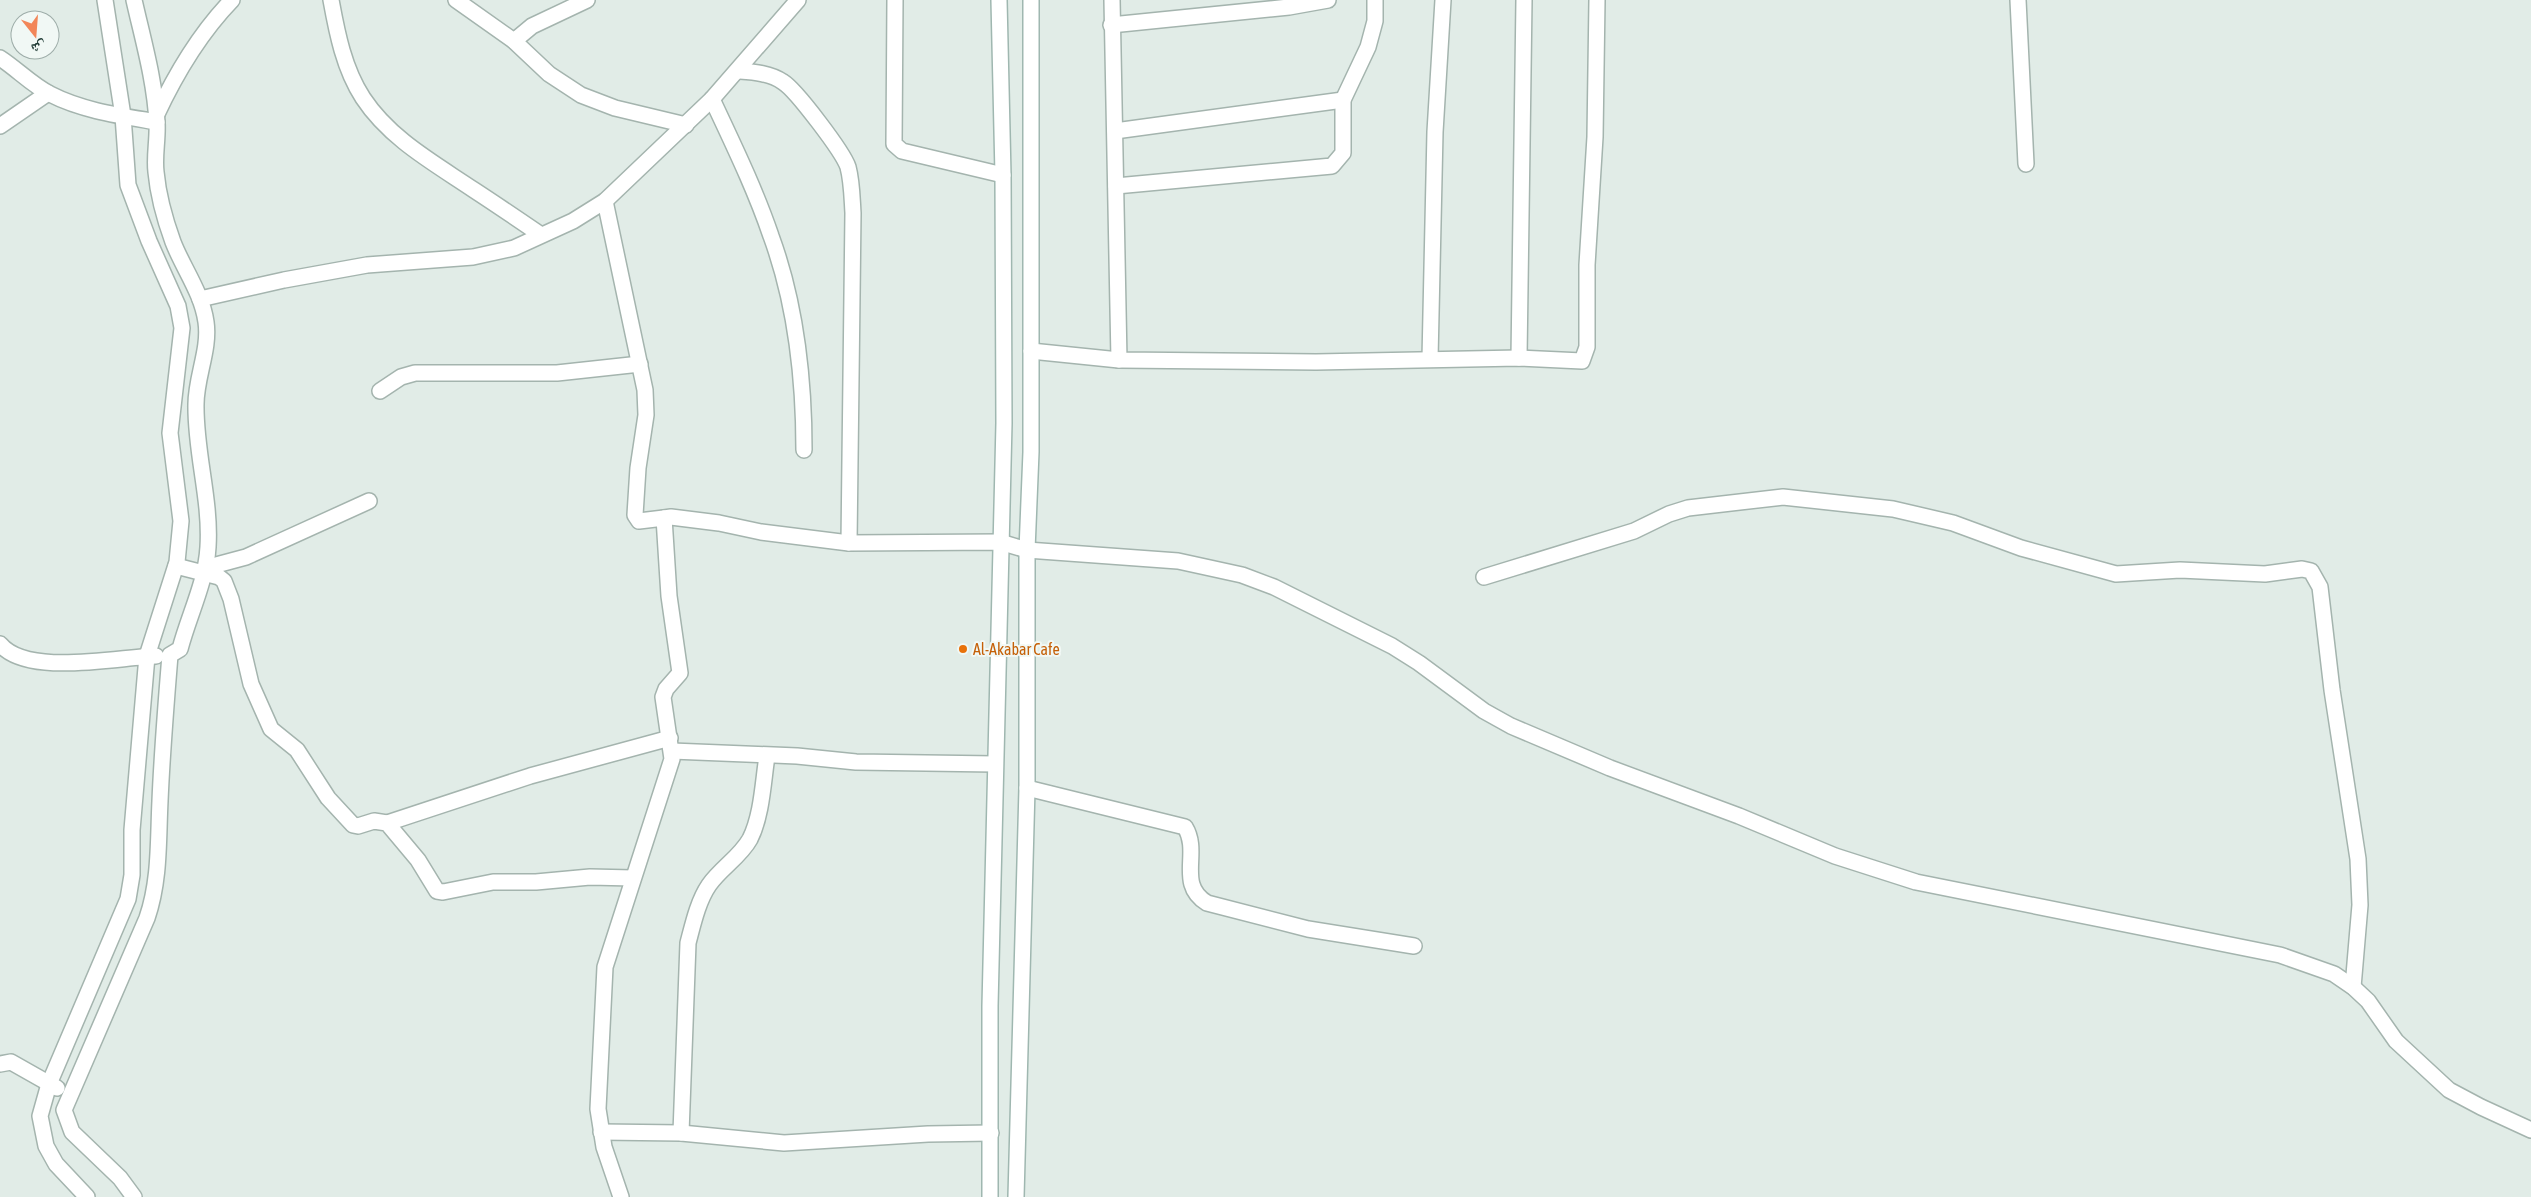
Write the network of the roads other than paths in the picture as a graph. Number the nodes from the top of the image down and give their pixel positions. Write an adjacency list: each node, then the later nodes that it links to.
1 (105, 0): 26 (street)
2 (134, 0): 27 (street)
3 (232, 0): 27 (street)
4 (331, 0): 35 (street)
5 (456, 0): 20 (street)
6 (587, 0): 20 (street)
7 (798, 0): 22 (street)
8 (895, 0): 32 (street)
9 (999, 0): 32 (street)
10 (1031, 0): 37 (street)
11 (1112, 0): 19 (street)
12 (1328, 0): 18 (street)
13 (1375, 0): 25 (street)
14 (1443, 0): 39 (street)
15 (1524, 0): 38 (street)
16 (1597, 0): 38 (street)
17 (2018, 0): 31 (street)
18 (1288, 4): 19 (street)
19 (1111, 25): 30 (street)
20 (514, 41): 28 (street)
21 (0, 58): 23 (street)
22 (738, 71): 24 (street); 47 (street)
23 (48, 93): 26 (street); 29 (street)
24 (712, 99): 28 (street); 43 (street)
25 (1343, 100): 30 (street); 33 (street)
26 (123, 116): 27 (street); 49 (street)
27 (157, 119): 36 (street)
28 (686, 124): 34 (street)
29 (0, 126)
30 (1115, 131): 33 (street)
31 (2026, 164)
32 (1003, 175): 46 (street)
33 (1116, 186): 40 (street)
34 (605, 201): 35 (street); 41 (street)
35 (541, 235): 36 (street)
36 (200, 299): 50 (street)
37 (1031, 351): 40 (street); 48 (street)
38 (1519, 358): 39 (street)
39 (1430, 359): 40 (street)
40 (1119, 360)
41 (640, 364): 42 (street); 45 (street)
42 (380, 391)
43 (804, 450)
44 (369, 501): 50 (street)
45 (664, 518): 47 (street); 55 (street)
46 (1000, 542): 47 (street); 48 (street); 57 (street)
47 (849, 543)
48 (1027, 550): 58 (street); 62 (street)
49 (176, 566): 50 (street); 53 (street)
50 (205, 571): 54 (street); 59 (street)
51 (1484, 577): 62 (street)
52 (0, 644): 53 (street)
53 (147, 656): 54 (street); 64 (street)
54 (170, 656): 65 (street)
55 (671, 745): 56 (street); 59 (street); 60 (street)
56 (767, 756): 57 (street); 68 (street)
57 (995, 764): 69 (street)
58 (1027, 788): 61 (street); 74 (street)
59 (387, 824): 60 (street)
60 (633, 878): 67 (street)
61 (1414, 946)
62 (2353, 987): 66 (street)
63 (0, 1064): 64 (street)
64 (49, 1084): 65 (street); 70 (street)
65 (69, 1095): 71 (street)
66 (2531, 1130)
67 (601, 1132): 68 (street); 72 (street)
68 (681, 1133): 69 (street)
69 (991, 1133): 73 (street)
70 (87, 1197)
71 (134, 1197)
72 (621, 1197)
73 (990, 1197)
74 (1016, 1197)

